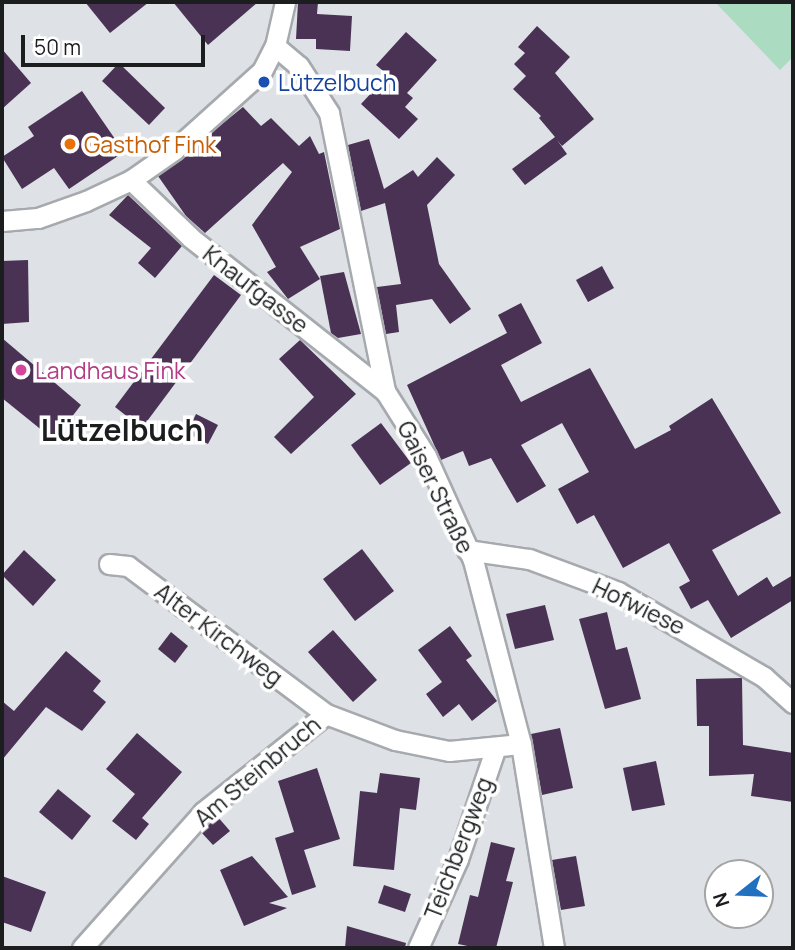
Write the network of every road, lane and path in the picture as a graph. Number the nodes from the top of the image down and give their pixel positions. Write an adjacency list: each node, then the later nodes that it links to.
1 (285, 2): 2 (street)
2 (275, 46): 3 (street); 5 (street, Gaiser Straße)
3 (131, 180): 4 (street); 5 (street, Knaufgasse)
4 (2, 221)
5 (385, 391): 6 (street, Gaiser Straße)
6 (467, 550): 8 (street, Hofwiese); 10 (street, Gaiser Straße)
7 (109, 564): 9 (street, Alter Kirchweg)
8 (793, 703)
9 (326, 714): 11 (street, Am Steinbruch); 12 (street, Am Steinbruch)
10 (521, 744): 11 (street, Am Steinbruch); 14 (street, Gaiser Straße)
11 (496, 747): 13 (street, Teichbergweg)
12 (82, 948)
13 (418, 948)
14 (554, 948)

